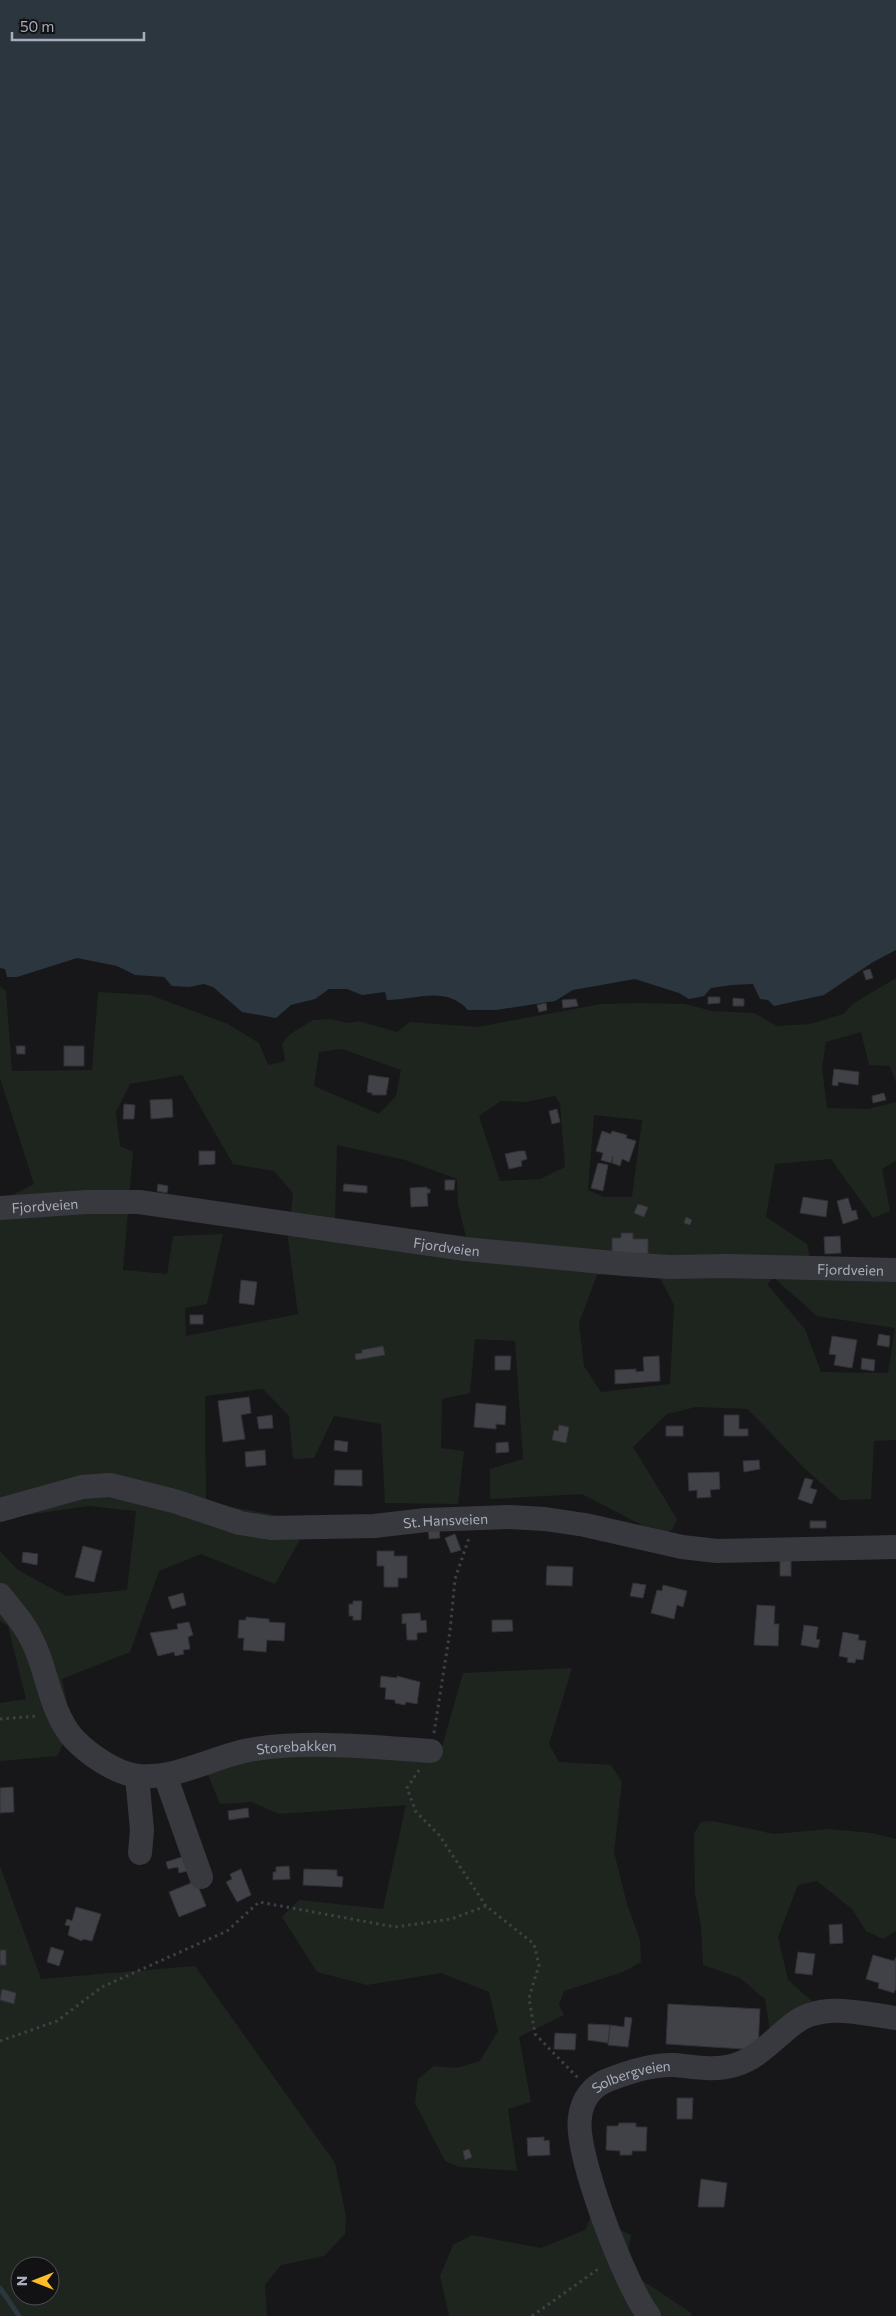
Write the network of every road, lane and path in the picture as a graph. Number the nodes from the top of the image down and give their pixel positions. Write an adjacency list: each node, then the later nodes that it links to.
1 (0, 1208): 2 (street, Fjordveien)
2 (896, 1270)
3 (0, 1510): 4 (street, St. Hansveien)
4 (472, 1517): 5 (street, St. Hansveien); 9 (path)
5 (896, 1547)
6 (0, 1595): 7 (street, Storebakken)
7 (59, 1715): 8 (path); 11 (street, Storebakken)
8 (0, 1719)
9 (431, 1751): 10 (street, Storebakken); 14 (path)
10 (165, 1775): 11 (street, Storebakken); 13 (street)
11 (137, 1776): 12 (street)
12 (140, 1853)
13 (201, 1878)
14 (486, 1906): 16 (path); 17 (path)
15 (896, 2018): 17 (street, Solbergveien)
16 (0, 2040)
17 (591, 2091): 18 (street, Solbergveien)
18 (619, 2255): 19 (path); 20 (street, Solbergveien)
19 (532, 2316)
20 (649, 2316)

